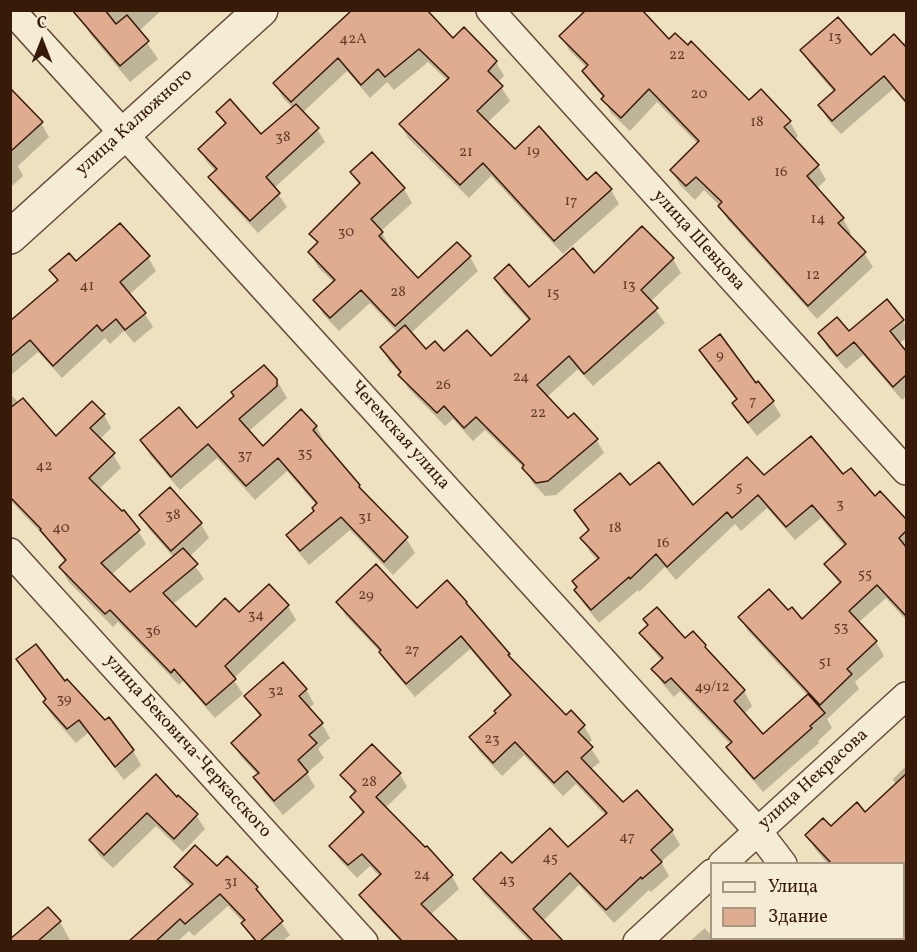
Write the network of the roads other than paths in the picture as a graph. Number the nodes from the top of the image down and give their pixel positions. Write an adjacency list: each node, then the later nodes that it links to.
1 (11, 10): 4 (street, Чегемская улица)
2 (261, 10): 4 (street, улица Калюжного)
3 (490, 10): 6 (street, улица Шевцова)
4 (124, 133): 5 (street, улица Калюжного); 9 (street, Чегемская улица)
5 (10, 237)
6 (906, 471)
7 (10, 552): 13 (street, улица Бековича-Черкасского)
8 (906, 696): 9 (street, улица Некрасова)
9 (757, 830): 10 (street, улица Некрасова); 11 (street, Чегемская улица)
10 (724, 862)
11 (781, 862)
12 (710, 874): 14 (street)
13 (364, 942)
14 (637, 942)

